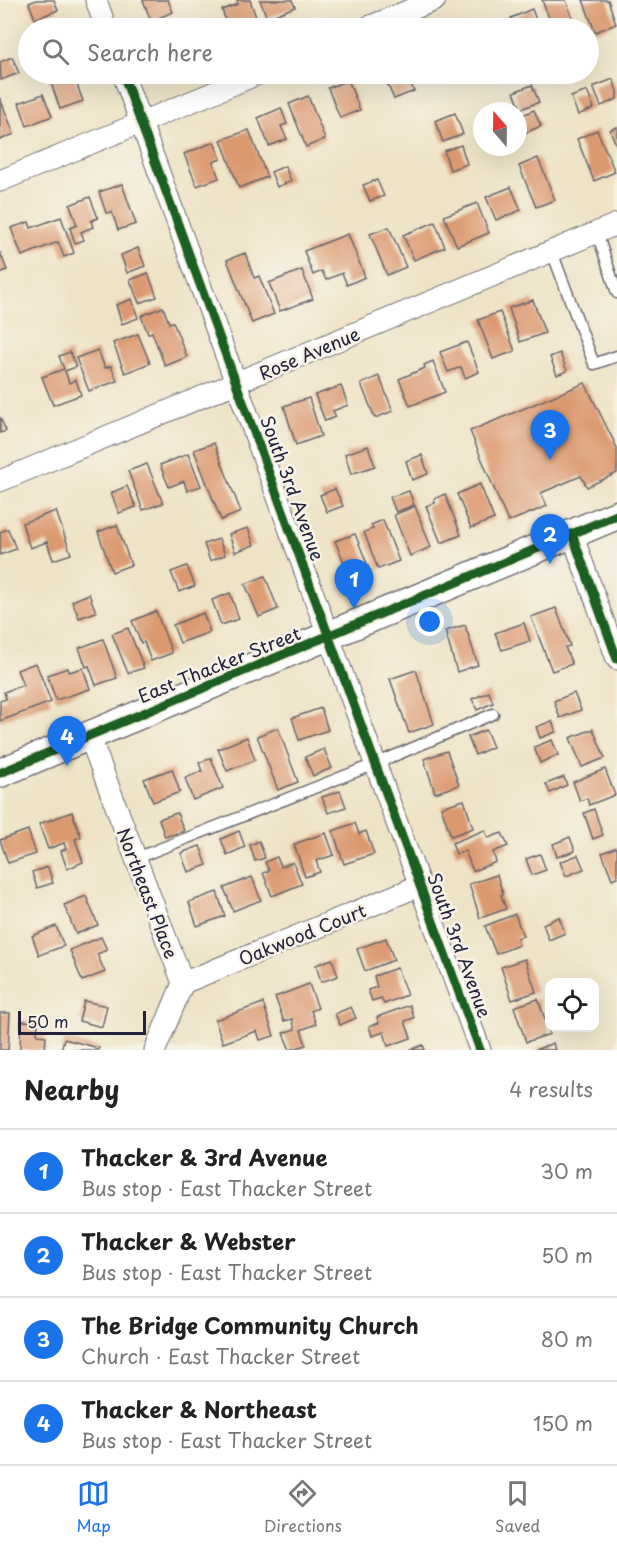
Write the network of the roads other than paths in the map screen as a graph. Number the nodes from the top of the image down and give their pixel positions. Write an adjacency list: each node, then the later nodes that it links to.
1 (96, 0): 3 (street)
2 (435, 0): 4 (street)
3 (102, 18)
4 (391, 18)
5 (127, 84): 7 (street, South 3rd Avenue)
6 (234, 84): 7 (street)
7 (141, 122): 8 (street); 14 (street, South 3rd Avenue)
8 (0, 181)
9 (617, 224): 10 (street, Rose Avenue)
10 (597, 233): 11 (street, Rose Avenue); 12 (lane)
11 (552, 252): 13 (lane); 14 (street, Rose Avenue)
12 (617, 293)
13 (617, 356)
14 (237, 383): 15 (street, Rose Avenue); 18 (street, South 3rd Avenue)
15 (0, 481)
16 (617, 515): 17 (street, East Thacker Street)
17 (572, 534): 18 (street, East Thacker Street); 19 (street)
18 (330, 636): 21 (street, East Thacker Street); 22 (street, South 3rd Avenue)
19 (617, 659)
20 (493, 714): 22 (lane)
21 (89, 735): 23 (street, East Thacker Street); 24 (street, Northeast Place)
22 (375, 764): 24 (lane); 25 (street, South 3rd Avenue)
23 (0, 773)
24 (134, 859): 26 (street, Northeast Place)
25 (421, 885): 26 (street, Oakwood Court); 28 (street, South 3rd Avenue)
26 (183, 983): 27 (street)
27 (155, 1050)
28 (480, 1050)

